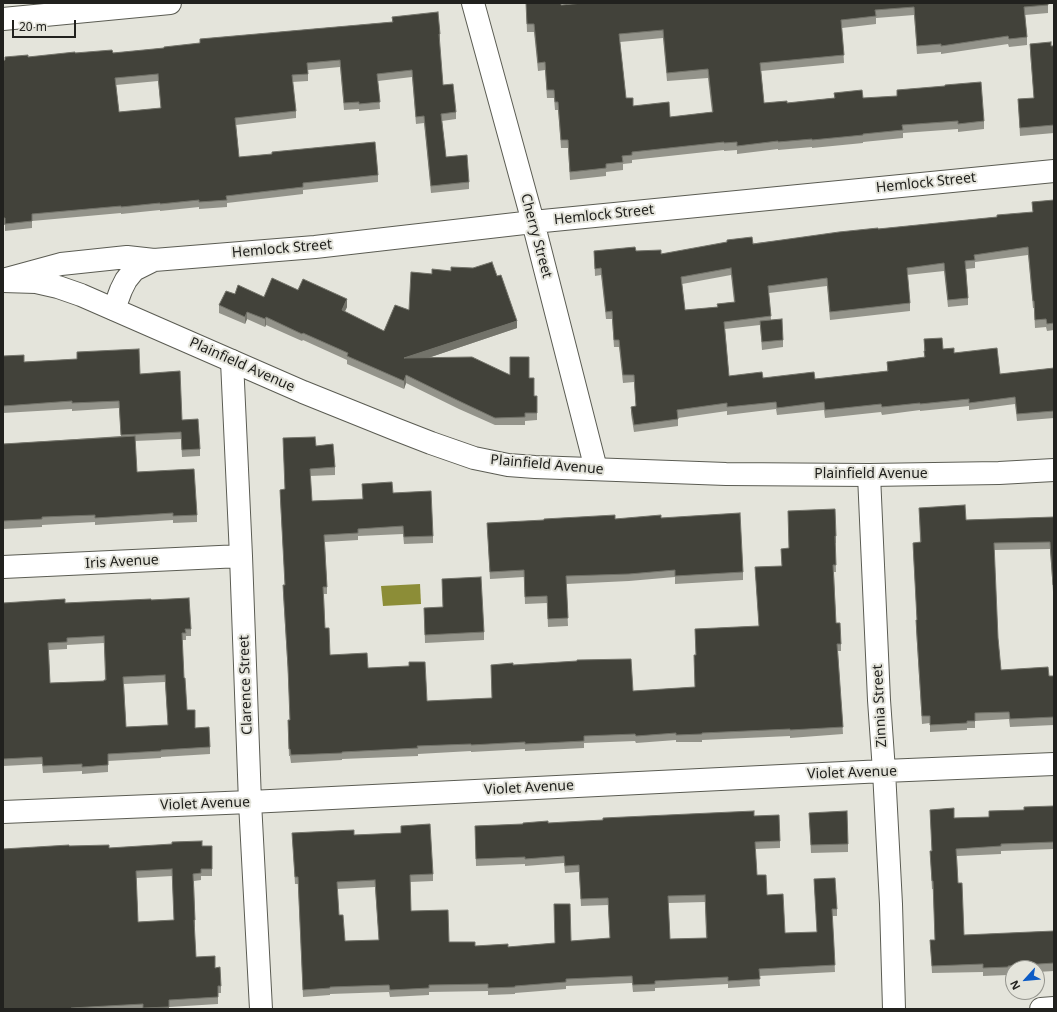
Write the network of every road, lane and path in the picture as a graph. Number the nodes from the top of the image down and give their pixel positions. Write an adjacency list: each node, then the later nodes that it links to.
1 (170, 3): 3 (street)
2 (473, 3): 5 (street, Cherry Street)
3 (3, 19)
4 (1054, 171): 5 (street, Hemlock Street)
5 (533, 222): 6 (street, Hemlock Street); 10 (street, Cherry Street)
6 (154, 260): 7 (street, Hemlock Street); 8 (street, Hemlock Street)
7 (3, 281): 8 (street, Plainfield Avenue)
8 (114, 309): 9 (street, Plainfield Avenue)
9 (232, 361): 10 (street, Plainfield Avenue); 13 (street, Clarence Street)
10 (596, 469): 12 (street, Plainfield Avenue)
11 (1054, 470): 12 (street, Plainfield Avenue)
12 (869, 475): 16 (street, Zinnia Street)
13 (241, 556): 14 (street, Iris Avenue); 17 (street, Clarence Street)
14 (3, 567)
15 (1054, 764): 16 (street, Violet Avenue)
16 (884, 771): 17 (street, Violet Avenue); 21 (street, Zinnia Street)
17 (250, 802): 18 (street, Violet Avenue); 20 (street, Clarence Street)
18 (3, 812)
19 (1054, 1008): 22 (street)
20 (261, 1009)
21 (894, 1009)
22 (1041, 1009)

